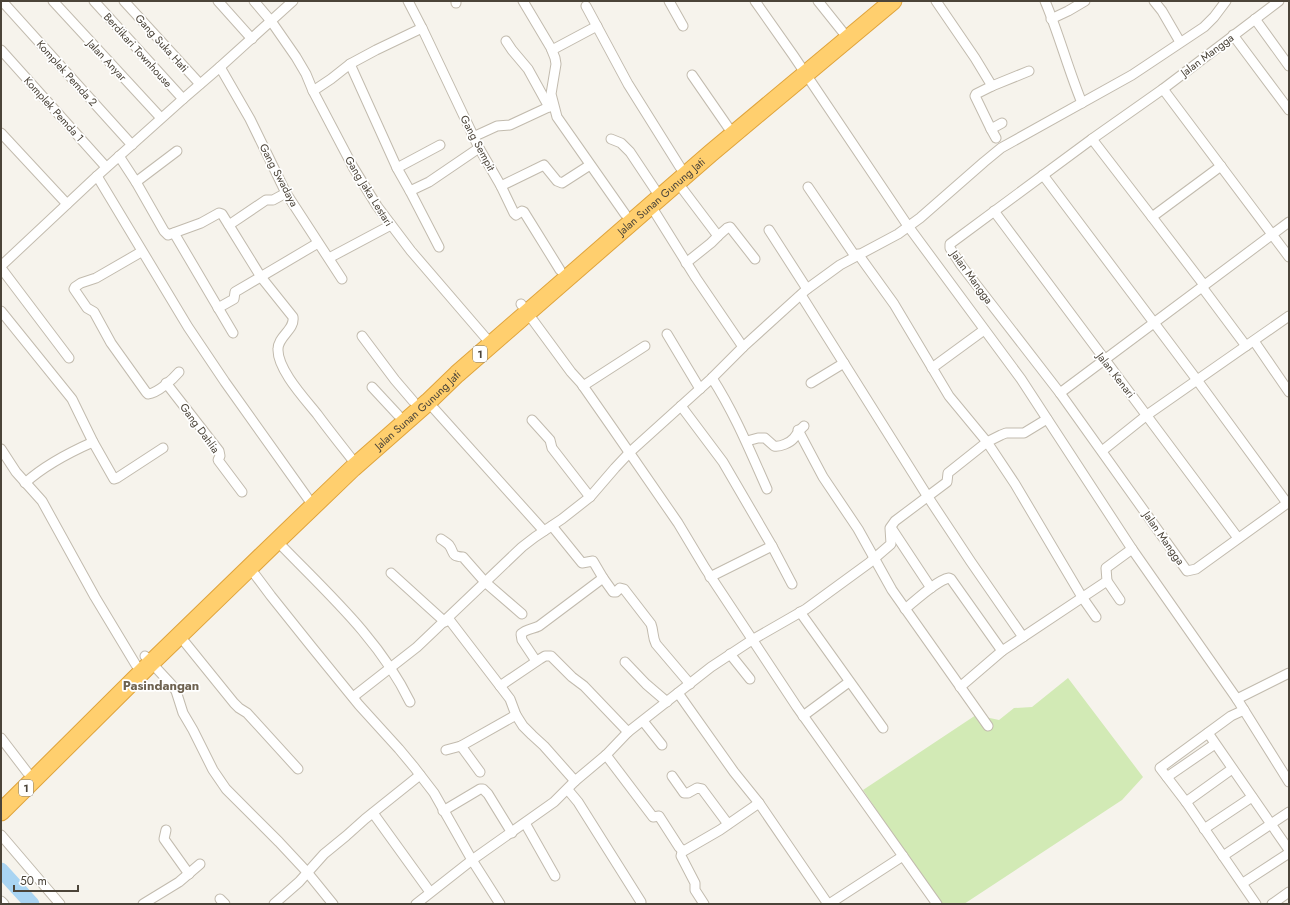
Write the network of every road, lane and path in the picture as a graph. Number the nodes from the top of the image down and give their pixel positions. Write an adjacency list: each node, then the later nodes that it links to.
1 (2, 1): 58 (street, Komplek Pemda 2)
2 (53, 1): 49 (street, Jalan Anyar)
3 (94, 1): 45 (street, Berdikari Townhouse)
4 (124, 1): 41 (street, Gang Suka Hati)
5 (218, 1): 30 (street)
6 (254, 1): 24 (street, Gang Jaka Lestari)
7 (293, 1): 24 (street)
8 (408, 1): 27 (street, Gang Sempit)
9 (523, 1): 34 (street)
10 (669, 1): 26 (street)
11 (755, 1): 38 (street)
12 (818, 1): 28 (street)
13 (893, 1): 21 (highway, Jalan Sunan Gunung Jati / 1)
14 (936, 1): 42 (street)
15 (1045, 1): 22 (street)
16 (1085, 1): 22 (street)
17 (1154, 1): 32 (street)
18 (1226, 1): 32 (street)
19 (1278, 1): 23 (street, Jalan Mangga)
20 (586, 6): 25 (street)
21 (875, 8): 28 (highway, 1); 38 (highway, Jalan Sunan Gunung Jati / 1)
22 (1051, 19): 46 (street)
23 (1255, 19): 29 (street, Jalan Mangga); 36 (street)
24 (271, 21): 30 (street); 44 (street, Gang Jaka Lestari)
25 (597, 26): 34 (street); 67 (street)
26 (683, 26)
27 (422, 28): 35 (street); 54 (street, Gang Sempit)
28 (842, 31): 38 (highway, 1)
29 (1233, 35): 43 (street, Jalan Mangga); 48 (street)
30 (252, 39): 37 (street)
31 (506, 40): 47 (street)
32 (1180, 42): 46 (street)
33 (1, 50): 65 (street, Komplek Pemda 1)
34 (552, 50): 47 (street)
35 (350, 64): 44 (street); 66 (street)
36 (1289, 66)
37 (220, 67): 41 (street); 74 (street, Gang Swadaya)
38 (803, 70): 51 (highway, 1); 67 (highway, Jalan Sunan Gunung Jati / 1); 82 (street)
39 (1029, 71): 42 (street)
40 (692, 75): 51 (street)
41 (200, 84): 45 (street)
42 (992, 86): 52 (street)
43 (1163, 89): 56 (street, Jalan Mangga); 64 (street)
44 (313, 91): 81 (street, Gang Jaka Lestari)
45 (183, 99): 49 (street)
46 (1082, 103): 82 (street)
47 (551, 106): 54 (street); 63 (street)
48 (1289, 110)
49 (161, 118): 58 (street)
50 (1002, 122): 52 (street)
51 (728, 127): 67 (highway, 1)
52 (991, 129): 55 (street)
53 (1, 134): 75 (street)
54 (473, 137): 60 (street, Gang Sempit)
55 (996, 138)
56 (1092, 138): 68 (street, Jalan Mangga); 78 (street)
57 (612, 139): 76 (street)
58 (132, 145): 62 (street)
59 (440, 145): 66 (street)
60 (479, 148): 71 (street, Gang Sempit); 73 (street)
61 (177, 151): 70 (street)
62 (119, 156): 65 (street); 70 (street)
63 (590, 165): 71 (street); 76 (street)
64 (1221, 166): 78 (street); 85 (street)
65 (106, 167): 69 (street)
66 (397, 168): 73 (street)
67 (685, 169): 76 (highway, 1); 86 (street)
68 (1043, 174): 77 (street, Jalan Mangga); 106 (street)
69 (97, 176): 75 (street); 90 (street)
70 (136, 182): 84 (street)
71 (502, 186): 97 (street, Gang Sempit)
72 (808, 187): 91 (street)
73 (410, 191): 89 (street)
74 (286, 193): 80 (street); 87 (street, Gang Swadaya)
75 (67, 204): 96 (street)
76 (644, 205): 88 (highway, 1); 95 (street)
77 (994, 211): 116 (street, Jalan Kenari); 128 (street, Jalan Mangga)
78 (1152, 217): 100 (street)
79 (1289, 222): 85 (street)
80 (229, 225): 84 (street); 98 (street)
81 (391, 225): 93 (street); 111 (street, Gang Jaka Lestari)
82 (908, 226): 91 (street); 107 (street)
83 (769, 230): 101 (street)
84 (174, 233): 102 (street)
85 (1273, 234): 92 (street); 100 (street)
86 (718, 236): 94 (street); 95 (street)
87 (318, 243): 93 (street, Gang Swadaya); 98 (street)
88 (597, 246): 97 (highway, 1); 104 (highway, 1)
89 (439, 247)
90 (142, 252): 122 (street); 150 (street)
91 (856, 255): 101 (street); 118 (street)
92 (1289, 257)
93 (328, 258): 99 (street, Gang Swadaya)
94 (755, 259)
95 (686, 263): 114 (street)
96 (1, 267): 115 (street)
97 (560, 270): 104 (highway, 1)
98 (261, 277): 102 (street); 143 (street)
99 (342, 279)
100 (1203, 286): 106 (street); 112 (street)
101 (804, 292): 114 (street); 117 (street)
102 (218, 308): 108 (street)
103 (1, 311): 135 (street)
104 (518, 314): 111 (highway, 1); 124 (street)
105 (1289, 316): 112 (street)
106 (1154, 322): 116 (street); 121 (street)
107 (984, 330): 118 (street); 133 (street)
108 (233, 334)
109 (667, 334): 126 (street)
110 (362, 336): 129 (street)
111 (488, 340): 129 (highway, 1)
112 (1250, 343): 121 (street); 127 (street)
113 (645, 346): 124 (street)
114 (742, 347): 120 (street)
115 (69, 358)
116 (1104, 360): 128 (street); 132 (street, Jalan Kenari)
117 (844, 362): 123 (street); 148 (street)
118 (932, 368): 137 (street)
119 (179, 372): 122 (street)
120 (712, 378): 126 (street); 136 (street)
121 (1198, 380): 132 (street); 149 (street)
122 (166, 383): 146 (street, Gang Dahlia)
123 (811, 383)
124 (583, 386): 142 (street)
125 (372, 387): 131 (street)
126 (700, 389): 130 (street)
127 (1289, 392)
128 (1060, 393): 141 (street, Jalan Mangga)
129 (420, 402): 131 (highway, 1); 138 (highway, Jalan Sunan Gunung Jati / 1); 152 (street)
130 (681, 406): 142 (street); 156 (street)
131 (398, 415): 138 (highway, 1)
132 (1147, 415): 141 (street); 153 (street, Jalan Kenari)
133 (1047, 419): 137 (street); 157 (street)
134 (532, 420): 147 (street)
135 (92, 442): 139 (street); 144 (street)
136 (746, 442): 145 (street); 158 (street)
137 (987, 442): 148 (street); 167 (street)
138 (370, 447): 143 (highway, 1)
139 (163, 448)
140 (1, 449): 144 (street)
141 (1102, 451): 153 (street, Jalan Mangga)
142 (630, 453): 147 (street); 161 (street)
143 (351, 463): 150 (highway, 1)
144 (25, 483): 179 (street)
145 (768, 489)
146 (242, 492)
147 (590, 497): 152 (street)
148 (928, 497): 151 (street); 175 (street)
149 (1288, 502): 153 (street)
150 (311, 503): 155 (highway, 1); 179 (highway, 1)
151 (890, 528): 158 (street); 166 (street)
152 (548, 529): 162 (street); 164 (street)
153 (1238, 538)
154 (441, 539): 164 (street)
155 (277, 541): 159 (highway, 1); 182 (street)
156 (772, 546): 161 (street); 165 (street)
157 (1132, 549): 163 (street); 191 (street)
158 (874, 559): 169 (street); 170 (street)
159 (250, 568): 174 (highway, 1); 190 (street)
160 (391, 572): 173 (street)
161 (710, 577): 176 (street)
162 (603, 578): 180 (street); 186 (street)
163 (1107, 581): 167 (street); 168 (street)
164 (485, 582): 171 (street); 173 (street)
165 (792, 584)
166 (931, 588): 169 (street); 177 (street)
167 (1082, 597): 172 (street); 175 (street)
168 (1120, 600)
169 (905, 609): 188 (street)
170 (800, 612): 176 (street); 185 (street)
171 (522, 614)
172 (1096, 617)
173 (446, 620): 182 (street); 187 (street)
174 (179, 635): 179 (highway, 1); 209 (street)
175 (1023, 637): 177 (street)
176 (752, 640): 178 (street); 196 (street)
177 (1002, 651): 188 (street)
178 (730, 654): 184 (street); 186 (street)
179 (144, 661): 208 (highway, 1); 240 (street)
180 (536, 661): 187 (street); 200 (street)
181 (625, 662): 193 (street)
182 (391, 668): 190 (street); 192 (street)
183 (1289, 673): 191 (street)
184 (750, 679)
185 (849, 682): 196 (street); 199 (street)
186 (690, 684): 189 (street)
187 (500, 686): 195 (street)
188 (960, 687): 198 (street)
189 (678, 693): 193 (street); 222 (street)
190 (353, 697): 213 (street)
191 (1237, 699): 194 (street)
192 (410, 702)
193 (667, 702): 197 (street)
194 (1244, 710): 201 (street); 217 (street)
195 (516, 715): 205 (street); 216 (street)
196 (803, 716): 236 (street)
197 (643, 720): 200 (street); 204 (street)
198 (988, 726)
199 (883, 728)
200 (628, 732): 207 (street)
201 (1208, 733): 203 (street); 215 (street)
202 (1, 738): 211 (street)
203 (1214, 744): 210 (street); 215 (street)
204 (662, 745)
205 (461, 746): 206 (street); 212 (street)
206 (446, 750)
207 (606, 754): 216 (street); 234 (street)
208 (47, 759): 211 (highway, 1); 224 (highway, 1)
209 (298, 769)
210 (1232, 769): 219 (street); 221 (street)
211 (27, 772): 220 (highway, 1)
212 (480, 772)
213 (420, 775): 223 (street); 225 (street)
214 (672, 776): 228 (street)
215 (1167, 777): 221 (street)
216 (576, 781): 218 (street)
217 (1289, 782)
218 (568, 790): 227 (street); 247 (street)
219 (1252, 797): 229 (street); 230 (street)
220 (1, 798)
221 (1186, 802): 230 (street)
222 (759, 803): 228 (street); 256 (street)
223 (443, 811): 232 (street); 238 (street)
224 (1, 812)
225 (373, 812): 240 (street); 244 (street)
226 (1289, 812): 229 (street)
227 (526, 823): 232 (street); 242 (street)
228 (728, 824): 234 (street)
229 (1271, 824): 235 (street); 237 (street)
230 (1204, 829): 237 (street)
231 (166, 830): 241 (street)
232 (512, 833): 238 (street)
233 (1, 835): 250 (street)
234 (683, 851): 255 (street)
235 (1289, 851): 243 (street)
236 (903, 856): 256 (street); 257 (street)
237 (1223, 856): 243 (street)
238 (472, 860): 244 (street); 254 (street)
239 (200, 864): 241 (street)
240 (307, 872): 252 (street); 253 (street)
241 (188, 874): 251 (street)
242 (555, 876)
243 (1242, 883): 258 (street)
244 (430, 892): 248 (street)
245 (1289, 892): 259 (street)
246 (1, 901): 249 (street)
247 (641, 902)
248 (418, 903)
249 (4, 904)
250 (60, 904)
251 (143, 904)
252 (274, 904)
253 (333, 904)
254 (500, 904)
255 (704, 904)
256 (828, 904)
257 (937, 904)
258 (1256, 904)
259 (1272, 904)

